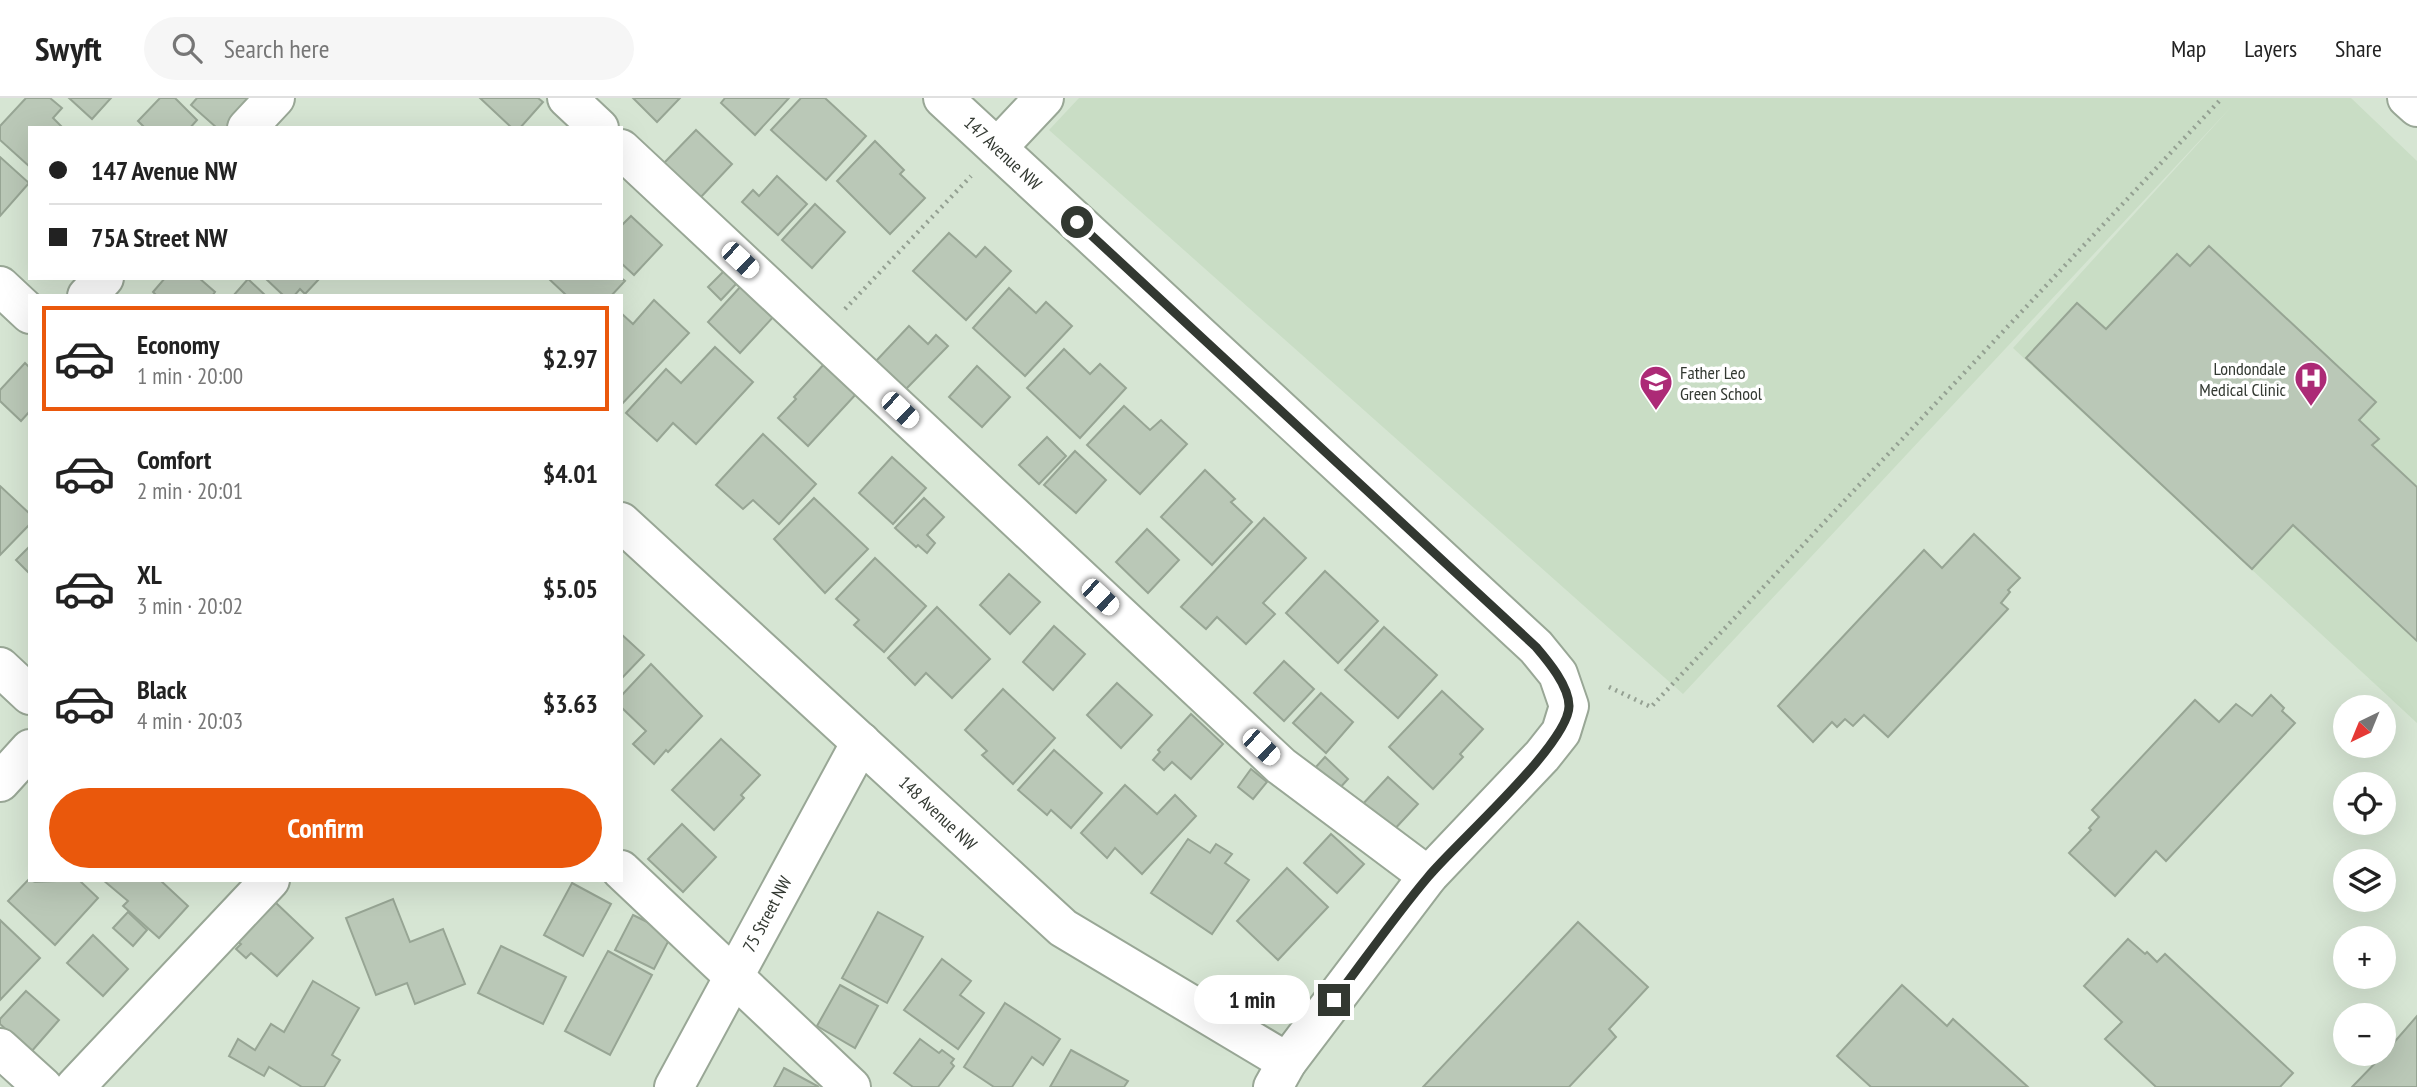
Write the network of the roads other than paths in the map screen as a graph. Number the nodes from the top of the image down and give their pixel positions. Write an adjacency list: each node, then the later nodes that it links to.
1 (275, 98): 7 (street)
2 (567, 98): 8 (street)
3 (943, 98): 9 (street, 147 Avenue NW)
4 (1044, 98): 9 (street)
5 (2407, 98): 6 (street)
6 (2417, 107)
7 (249, 126)
8 (597, 126)
9 (997, 148): 22 (street, 147 Avenue NW)
10 (623, 151): 22 (street)
11 (102, 280): 13 (street)
12 (0, 286): 14 (street)
13 (89, 294)
14 (28, 312)
15 (623, 524): 18 (street, 148 Avenue NW)
16 (0, 667): 17 (street)
17 (28, 693)
18 (861, 742): 24 (street, 75 Street NW); 26 (street, 148 Avenue NW)
19 (28, 752): 20 (street)
20 (0, 782)
21 (623, 872): 24 (street)
22 (1428, 876): 26 (street)
23 (268, 882): 28 (street)
24 (734, 976): 29 (street, 75 Street NW); 30 (street)
25 (0, 1048): 27 (street)
26 (1280, 1074)
27 (43, 1087)
28 (75, 1087)
29 (674, 1087)
30 (851, 1087)

